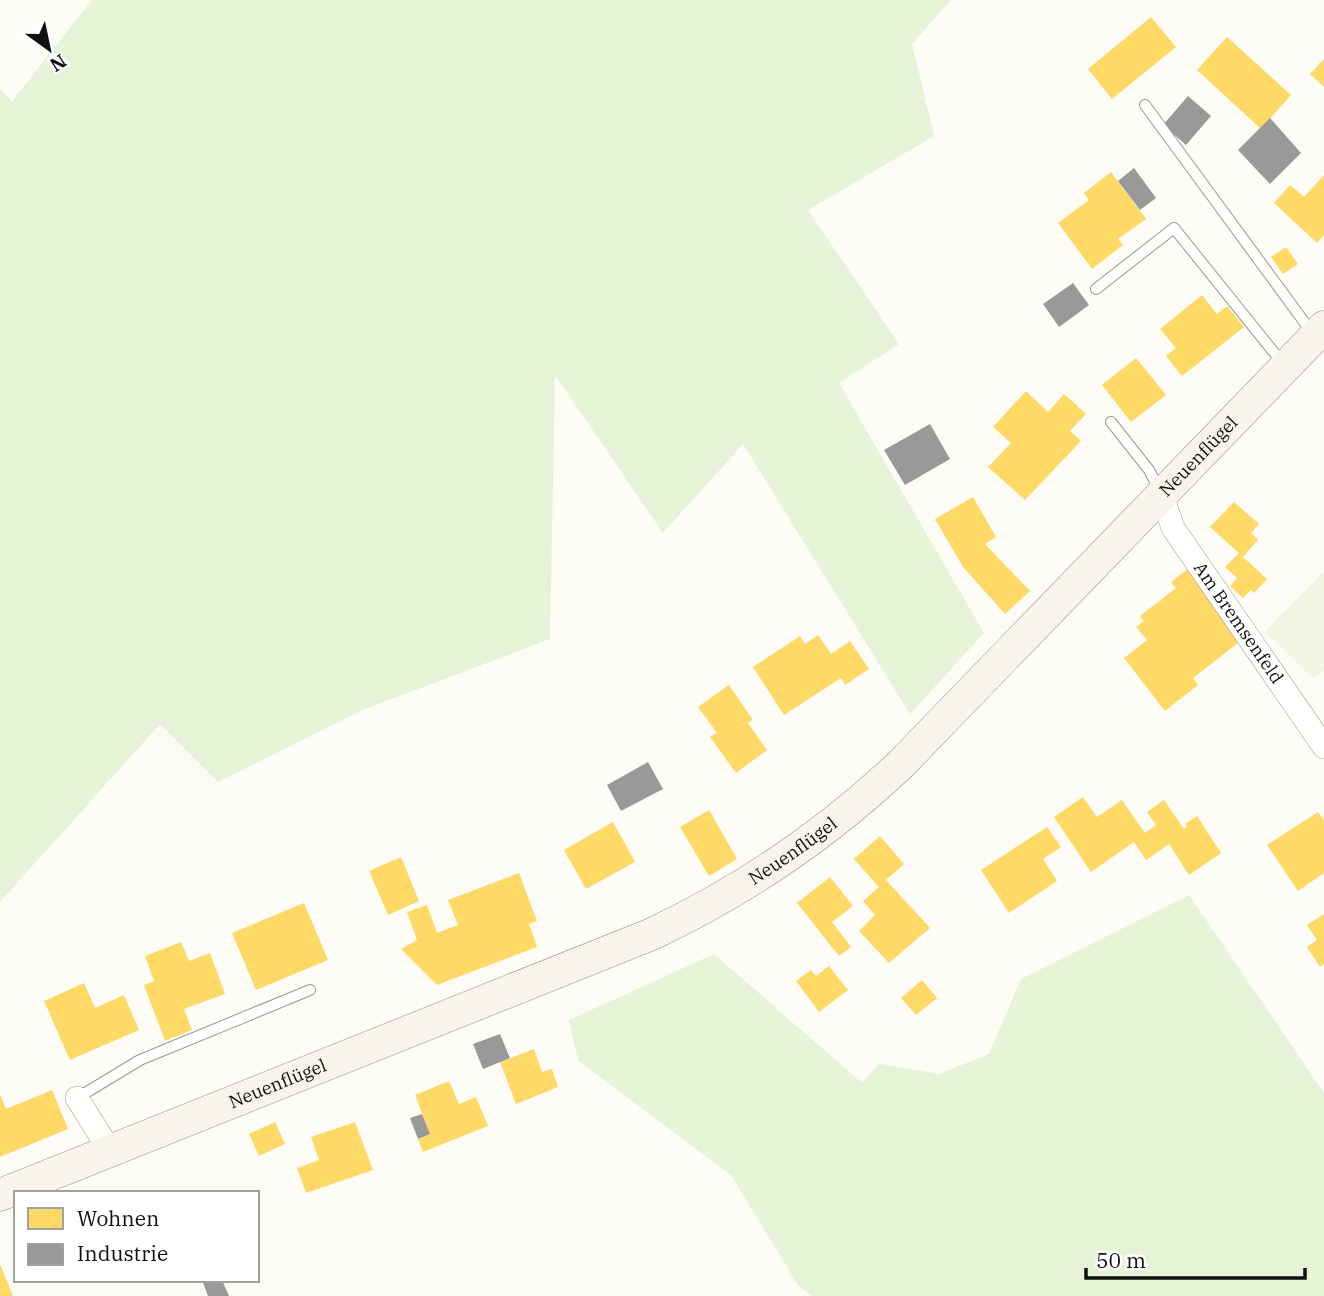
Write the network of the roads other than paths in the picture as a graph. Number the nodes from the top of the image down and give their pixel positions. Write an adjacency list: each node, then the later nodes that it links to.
1 (1145, 105): 3 (lane)
2 (1096, 289): 4 (lane)
3 (1319, 332): 4 (main road, Neuenflügel)
4 (1285, 367): 6 (main road, Neuenflügel)
5 (1111, 422): 6 (lane)
6 (1162, 495): 7 (street, Am Bremsenfeld); 10 (main road, Neuenflügel)
7 (1324, 747)
8 (310, 990): 9 (lane)
9 (77, 1098): 10 (street)
10 (110, 1151): 11 (main road, Neuenflügel)
11 (0, 1195)

